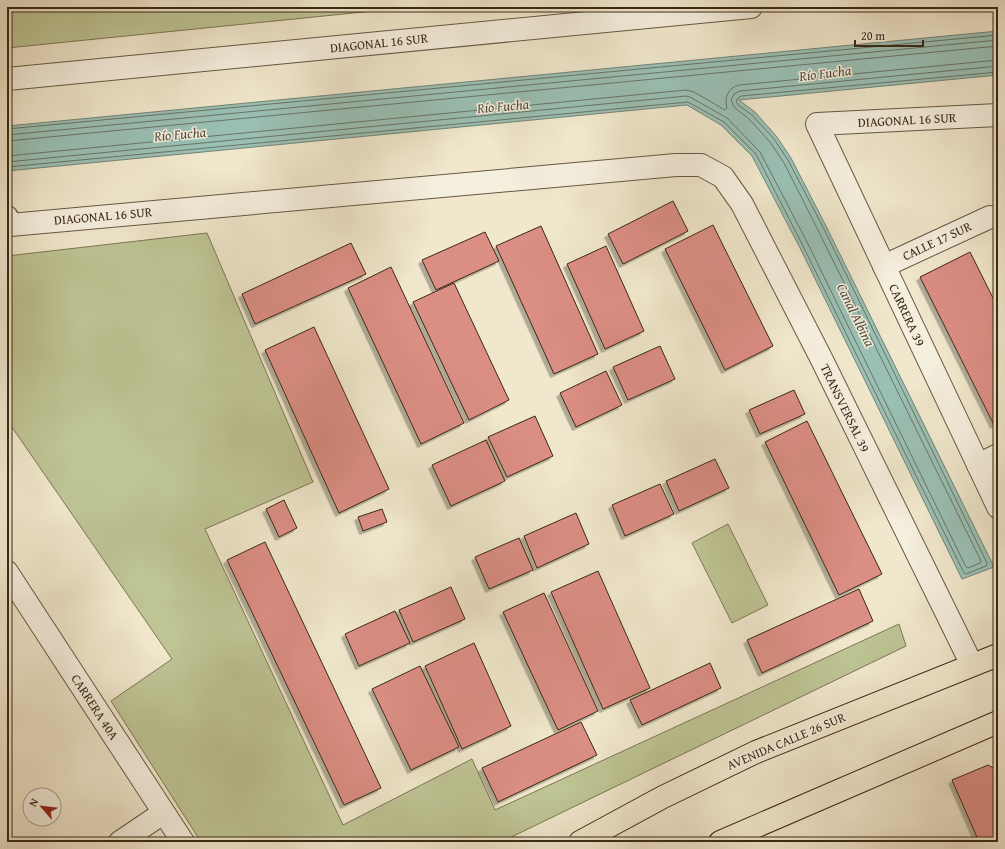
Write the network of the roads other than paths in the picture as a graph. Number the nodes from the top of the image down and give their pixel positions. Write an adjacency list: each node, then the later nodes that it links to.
1 (751, 7): 2 (street, DIAGONAL 16 SUR)
2 (7, 79)
3 (998, 115): 4 (street, DIAGONAL 16 SUR)
4 (816, 124): 8 (street, CARRERA 39)
5 (701, 165): 7 (street, DIAGONAL 16 SUR); 14 (street, TRANSVERSAL 39)
6 (990, 217): 8 (street, CALLE 17 SUR)
7 (8, 222)
8 (884, 266): 10 (street, CARRERA 39)
9 (998, 455): 10 (street)
10 (978, 465): 11 (street, CARRERA 39)
11 (998, 507)
12 (7, 572): 16 (street, CARRERA 40A)
13 (998, 655): 14 (main road, AVENIDA CALLE 26 SUR)
14 (972, 665): 19 (main road, AVENIDA CALLE 26 SUR)
15 (998, 723): 20 (main road)
16 (163, 813): 17 (street); 18 (street, CARRERA 40A)
17 (120, 842)
18 (182, 842)
19 (580, 842)
20 (720, 842)

